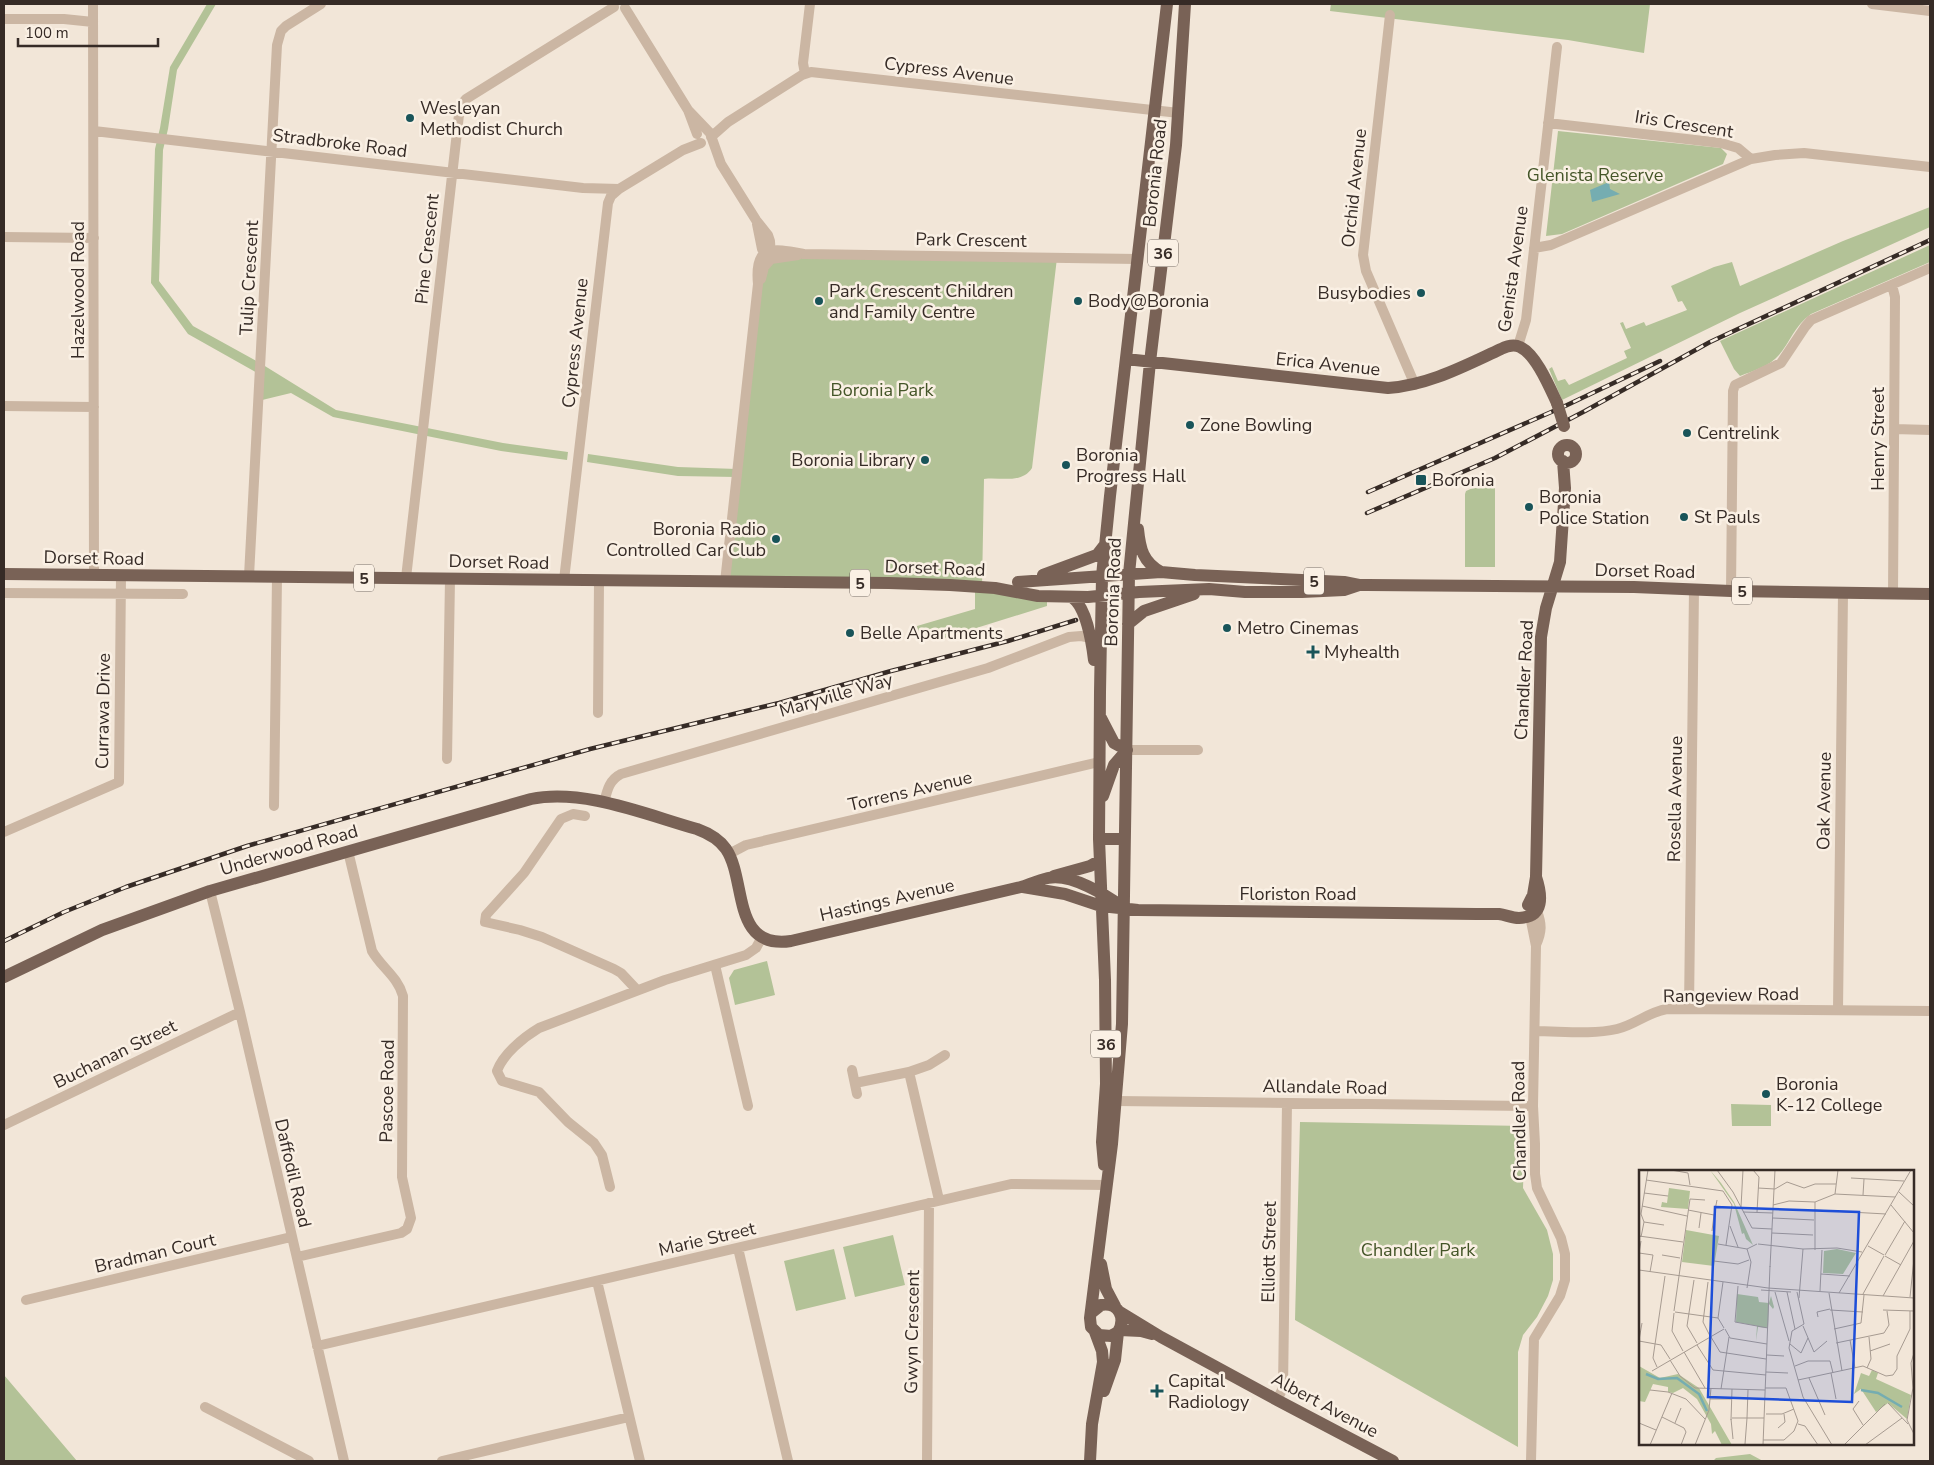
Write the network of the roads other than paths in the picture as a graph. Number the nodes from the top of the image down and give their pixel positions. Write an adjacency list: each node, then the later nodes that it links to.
1 (320, 4): 19 (street, Tulip Crescent)
2 (810, 4): 13 (street)
3 (1167, 4): 14 (main road, Boronia Road / 36)
4 (1185, 4): 15 (main road, Boronia Road / 36)
5 (1872, 4): 8 (street)
6 (613, 5): 7 (street); 22 (street, Pine Crescent)
7 (626, 6): 18 (street)
8 (1930, 11)
9 (93, 13): 11 (street); 17 (street, Hazelwood Road)
10 (1390, 15): 34 (street, Orchid Avenue)
11 (4, 20)
12 (1557, 47): 16 (street, Genista Avenue)
13 (805, 74): 14 (street, Cypress Avenue); 18 (street)
14 (1155, 111): 15 (street, Cypress Avenue); 28 (main road, Boronia Road / 36)
15 (1179, 113): 33 (main road, Boronia Road / 36)
16 (1548, 123): 20 (street, Iris Crescent); 26 (street, Genista Avenue)
17 (94, 131): 19 (street, Stradbroke Road); 25 (street, Hazelwood Road)
18 (704, 136): 23 (street); 27 (street)
19 (272, 151): 22 (street, Stradbroke Road); 46 (street, Tulip Crescent)
20 (1751, 159): 21 (street, Iris Crescent); 26 (street)
21 (1930, 167)
22 (452, 172): 23 (street, Stradbroke Road); 49 (street, Pine Crescent)
23 (615, 193): 51 (street, Cypress Avenue)
24 (4, 237): 25 (street)
25 (94, 238): 36 (street, Hazelwood Road)
26 (1534, 248): 31 (street, Genista Avenue)
27 (769, 254): 28 (street, Park Crescent); 53 (street)
28 (1137, 259): 32 (main road, Boronia Road / 36)
29 (1930, 268): 30 (street)
30 (1892, 285): 37 (street, Henry Street); 60 (street)
31 (1518, 346): 34 (main road, Erica Avenue); 56 (main road, Chandler Road, bridge)
32 (1126, 359): 33 (main road, Erica Avenue); 40 (main road, Boronia Road / 36)
33 (1150, 362): 34 (main road, Erica Avenue); 39 (main road, Boronia Road / 36)
34 (1415, 385)
35 (4, 406): 36 (street)
36 (94, 407): 44 (street, Hazelwood Road)
37 (1894, 429): 38 (street); 66 (street, Henry Street)
38 (1930, 430)
39 (1135, 499): 41 (main road); 43 (main road, Boronia Road / 36)
40 (1104, 546): 47 (main road, Boronia Road / 36); 54 (main road, Dorset Road)
41 (1161, 572): 43 (main road, Dorset Road / 5); 55 (main road, Dorset Road / 5)
42 (4, 574): 44 (main road, Dorset Road / 5)
43 (1129, 574): 47 (main road, Dorset Road / 5); 65 (main road, Boronia Road / 36)
44 (94, 575): 45 (main road, Dorset Road / 5)
45 (121, 575): 46 (main road, Dorset Road / 5); 63 (street, Currawa Drive)
46 (248, 576): 48 (main road, Dorset Road / 5)
47 (1102, 576): 54 (main road, Dorset Road / 5); 69 (main road, Boronia Road / 36)
48 (277, 577): 49 (main road, Dorset Road / 5); 80 (street)
49 (406, 578): 50 (main road, Dorset Road / 5)
50 (450, 579): 51 (main road, Dorset Road / 5); 77 (street)
51 (564, 580): 52 (main road, Dorset Road / 5)
52 (599, 580): 53 (main road, Dorset Road / 5); 73 (street)
53 (725, 582): 57 (main road, Dorset Road / 5)
54 (1018, 582): 57 (main road, Dorset Road / 5)
55 (1359, 585): 56 (main road, Dorset Road / 5); 58 (main road, Dorset Road / 5)
56 (1553, 587): 59 (main road, Dorset Road / 5); 95 (main road, Chandler Road)
57 (995, 588): 68 (main road, Dorset Road / 5)
58 (1209, 589): 65 (main road, Dorset Road / 5); 70 (main road)
59 (1694, 589): 60 (main road, Dorset Road / 5); 100 (street, Rosella Avenue)
60 (1731, 591): 62 (main road, Dorset Road / 5)
61 (4, 593): 63 (street)
62 (1843, 593): 66 (main road, Dorset Road / 5); 101 (street, Oak Avenue)
63 (120, 594): 64 (street); 83 (street, Currawa Drive)
64 (183, 594)
65 (1128, 594): 69 (main road, Dorset Road / 5); 70 (main road, Boronia Road / 36)
66 (1893, 594): 67 (main road, Dorset Road / 5)
67 (1930, 594)
68 (1070, 597): 69 (main road, Dorset Road / 5); 71 (main road, Boronia Road)
69 (1102, 597): 72 (main road, Boronia Road / 36)
70 (1128, 624): 75 (main road, Boronia Road / 36)
71 (1091, 638): 72 (main road, Boronia Road); 79 (street, Maryville Way)
72 (1100, 692): 74 (main road, Boronia Road / 36)
73 (598, 713)
74 (1100, 716): 75 (main road); 78 (main road, Boronia Road / 36)
75 (1126, 750): 76 (street); 81 (main road); 85 (main road, Boronia Road / 36)
76 (1198, 750)
77 (447, 759)
78 (1099, 762): 81 (main road, Boronia Road / 36); 87 (street, Torrens Avenue)
79 (600, 801): 86 (main road, Underwood Road); 87 (main road)
80 (274, 806)
81 (1099, 809): 84 (main road, Boronia Road / 36)
82 (585, 816): 99 (street)
83 (4, 832)
84 (1099, 839): 85 (main road); 88 (main road, Boronia Road / 36)
85 (1124, 839): 94 (main road, Boronia Road / 36)
86 (348, 851): 91 (main road, Underwood Road); 121 (street, Pascoe Road)
87 (728, 854): 96 (main road)
88 (1099, 861): 89 (main road); 92 (main road, Boronia Road / 36)
89 (1049, 878): 90 (main road, Hastings Avenue); 92 (main road, Hastings Avenue)
90 (1021, 887): 93 (main road, Hastings Avenue); 96 (main road, Hastings Avenue)
91 (210, 891): 98 (main road, Underwood Road); 103 (street, Daffodil Road)
92 (1100, 891): 93 (main road, Boronia Road / 36); 94 (main road)
93 (1101, 906): 94 (main road, Hastings Avenue); 115 (main road, Boronia Road / 36)
94 (1124, 908): 95 (main road, Floriston Road); 110 (main road, Boronia Road / 36)
95 (1532, 910): 104 (street, Chandler Road)
96 (762, 937): 97 (street)
97 (715, 964): 99 (street); 112 (street)
98 (4, 977)
99 (637, 990): 116 (street)
100 (1689, 1009): 101 (street, Rangeview Road); 104 (street, Rangeview Road)
101 (1838, 1010): 102 (street, Rangeview Road)
102 (1930, 1011)
103 (240, 1012): 114 (street, Buchanan Street); 118 (street, Daffodil Road)
104 (1535, 1031): 113 (street, Chandler Road)
105 (945, 1055): 107 (street)
106 (852, 1070): 108 (street)
107 (909, 1072): 108 (street); 117 (street, Gwyn Crescent)
108 (855, 1083): 109 (street)
109 (857, 1094)
110 (1116, 1101): 111 (street, Allandale Road); 115 (main road, Boronia Road / 36)
111 (1287, 1103): 113 (street, Allandale Road); 130 (street, Elliott Street)
112 (748, 1106)
113 (1533, 1106): 142 (street, Chandler Road)
114 (4, 1126)
115 (1106, 1184): 117 (street, Marie Street); 120 (main road, Boronia Road / 36)
116 (610, 1187)
117 (934, 1202): 119 (street, Marie Street); 139 (street, Gwyn Crescent)
118 (291, 1237): 121 (street, Daffodil Road); 123 (street, Bradman Court)
119 (738, 1248): 122 (street, Marie Street); 138 (street)
120 (1099, 1256): 124 (main road, Boronia Road / 36); 125 (main road, Boronia Road / 36)
121 (297, 1257): 129 (street, Daffodil Road)
122 (597, 1281): 129 (street, Marie Street); 133 (street)
123 (26, 1300)
124 (1117, 1309): 125 (main road); 126 (main road, 36); 128 (main road, Albert Avenue)
125 (1092, 1313): 127 (main road, 36)
126 (1119, 1331): 127 (main road); 128 (main road, Albert Avenue); 132 (main road, 36)
127 (1095, 1332): 132 (main road, 36)
128 (1161, 1337): 130 (main road, Albert Avenue)
129 (317, 1346): 135 (street, Daffodil Road)
130 (1277, 1400): 141 (main road, Albert Avenue)
131 (205, 1407): 134 (street)
132 (1093, 1416): 140 (main road, 36)
133 (629, 1417): 136 (street); 137 (street)
134 (309, 1461)
135 (342, 1461)
136 (442, 1461)
137 (640, 1461)
138 (788, 1461)
139 (927, 1461)
140 (1090, 1461)
141 (1393, 1461)
142 (1531, 1461)

